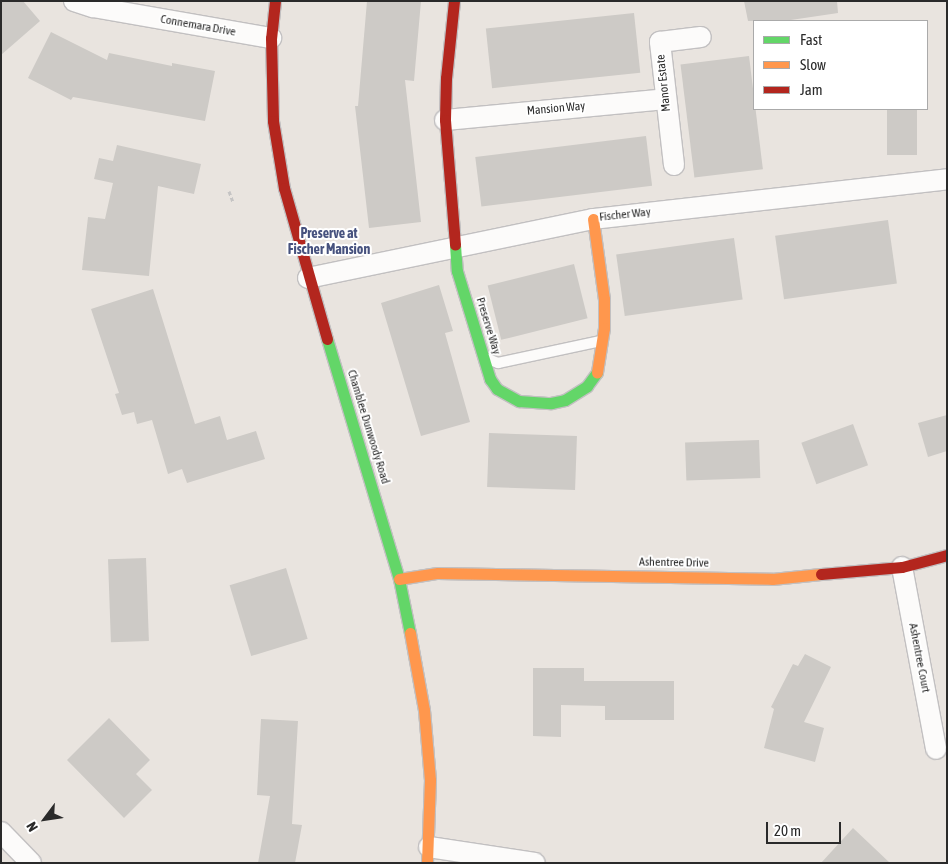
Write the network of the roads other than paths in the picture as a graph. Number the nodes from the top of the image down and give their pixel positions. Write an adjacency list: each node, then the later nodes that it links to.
1 (74, 1): 4 (street, Connemara Drive)
2 (275, 1): 5 (street, Chamblee Dunwoody Road)
3 (454, 1): 8 (street, Preserve Way)
4 (125, 7): 5 (street, Connemara Drive)
5 (271, 38): 13 (street, Chamblee Dunwoody Road)
6 (701, 38): 7 (street, Manor Estate)
7 (666, 99): 8 (street, Mansion Way); 9 (street, Manor Estate)
8 (445, 120): 12 (street, Preserve Way)
9 (674, 165)
10 (947, 179): 11 (street, Fischer Way)
11 (594, 219): 12 (street, Fischer Way); 14 (street, Preserve Way)
12 (454, 247): 13 (street, Fischer Way); 15 (street, Preserve Way)
13 (308, 278): 18 (street, Chamblee Dunwoody Road)
14 (602, 341): 15 (lane); 15 (street, Preserve Way)
15 (482, 353)
16 (947, 555): 17 (street, Ashentree Drive)
17 (902, 567): 18 (street, Ashentree Drive); 19 (street, Ashentree Court)
18 (399, 579): 21 (street, Chamblee Dunwoody Road)
19 (936, 749)
20 (1, 832): 22 (street)
21 (428, 855): 23 (street)
22 (31, 863)
23 (535, 863)

